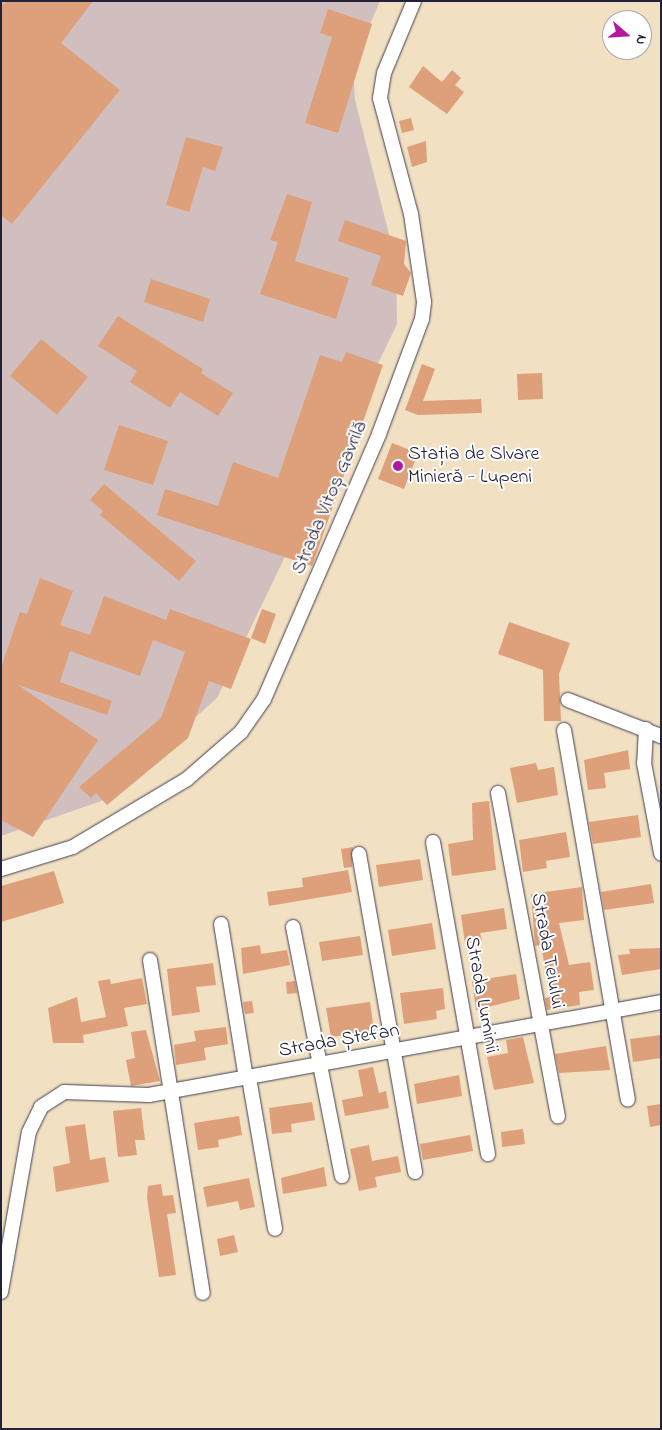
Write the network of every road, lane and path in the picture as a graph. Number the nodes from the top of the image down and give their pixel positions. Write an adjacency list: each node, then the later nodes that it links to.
1 (414, 1): 10 (street, Strada Vitoș Gavrilă)
2 (568, 700): 3 (street)
3 (646, 729): 5 (street); 8 (street)
4 (564, 730): 15 (street)
5 (661, 736)
6 (498, 793): 16 (street, Strada Teiului)
7 (433, 842): 17 (street, Strada Luminii)
8 (661, 853)
9 (359, 854): 18 (street)
10 (1, 869)
11 (222, 924): 20 (street)
12 (293, 927): 19 (street)
13 (150, 960): 21 (street)
14 (661, 1002): 15 (street, Strada Ștefan)
15 (614, 1011): 16 (street, Strada Ștefan); 22 (street)
16 (540, 1024): 17 (street, Strada Ștefan); 23 (street, Strada Teiului)
17 (468, 1037): 18 (street, Strada Ștefan); 24 (street, Strada Luminii)
18 (394, 1051): 19 (street, Strada Ștefan); 25 (street)
19 (322, 1065): 20 (street, Strada Ștefan); 26 (street)
20 (247, 1078): 21 (street, Strada Ștefan); 27 (street)
21 (172, 1091): 28 (street, Strada Ștefan); 29 (street)
22 (628, 1099)
23 (558, 1116)
24 (488, 1154)
25 (415, 1172)
26 (342, 1176)
27 (275, 1229)
28 (1, 1292)
29 (203, 1294)

